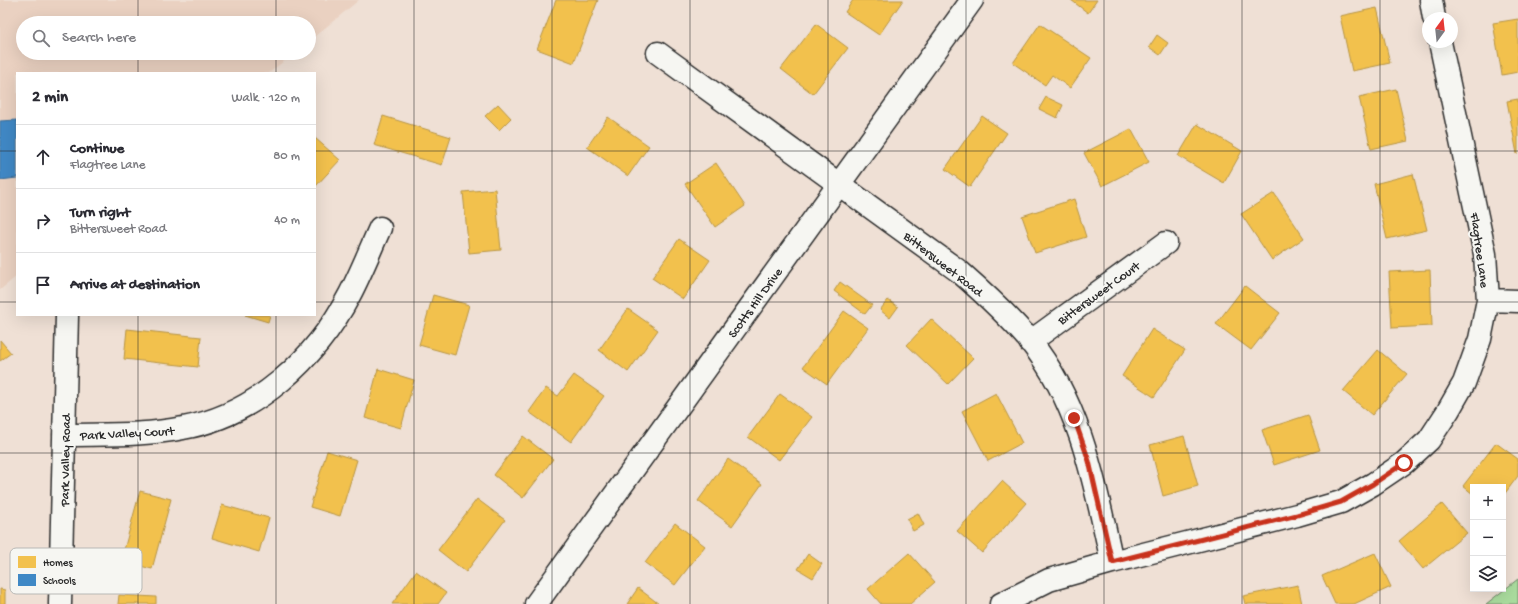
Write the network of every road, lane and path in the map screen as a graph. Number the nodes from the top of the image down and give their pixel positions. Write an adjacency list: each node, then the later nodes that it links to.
1 (972, 0): 6 (street, Scotts Hill Drive)
2 (1430, 0): 3 (street)
3 (1433, 12)
4 (1441, 48): 9 (street, Flagtree Lane)
5 (658, 53): 6 (street, Bittersweet Road)
6 (840, 184): 12 (street, Bittersweet Road); 18 (street, Scotts Hill Drive)
7 (380, 228): 13 (street, Park Valley Court)
8 (1166, 243): 12 (street, Bittersweet Court)
9 (1488, 300): 10 (street); 15 (street, Flagtree Lane)
10 (1518, 301)
11 (67, 316): 13 (street, Park Valley Road)
12 (1030, 342): 15 (street, Bittersweet Road)
13 (64, 436): 14 (street, Park Valley Road)
14 (61, 548)
15 (1112, 562): 19 (street, Flagtree Lane)
16 (60, 594): 17 (street, Park Valley Road)
17 (60, 604)
18 (536, 604)
19 (1001, 604)

